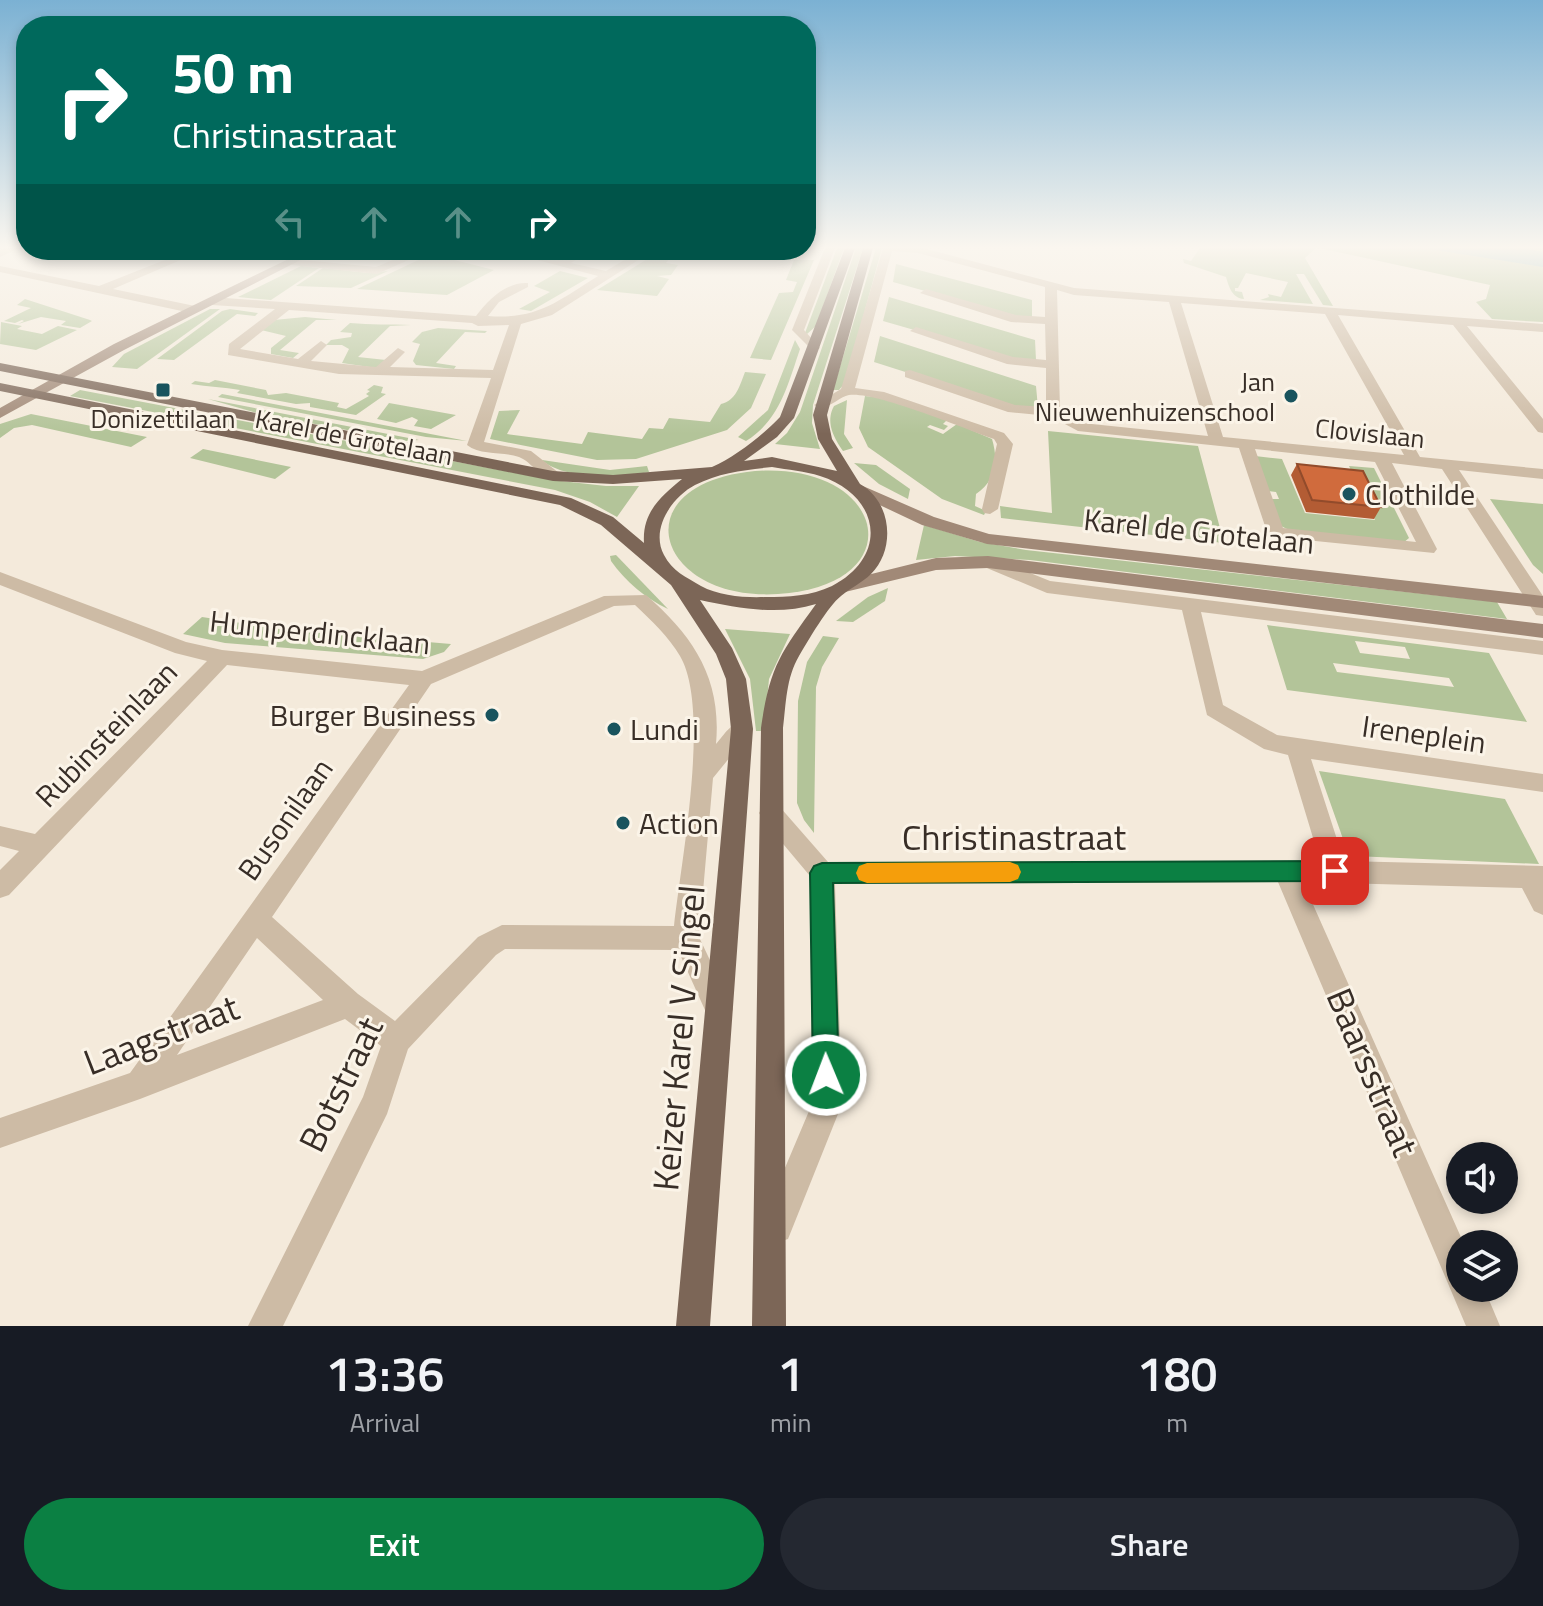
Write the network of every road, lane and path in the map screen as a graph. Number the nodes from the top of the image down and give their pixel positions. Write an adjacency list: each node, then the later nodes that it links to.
1 (189, 310): 30 (main road)
2 (281, 310): 25 (street)
3 (322, 310): 17 (street)
4 (487, 310): 17 (street)
5 (551, 310): 18 (street)
6 (806, 310): 22 (street)
7 (828, 310): 22 (main road)
8 (849, 310): 34 (main road)
9 (871, 310): 32 (street)
10 (984, 310): 15 (street)
11 (1052, 310): 15 (street)
12 (1177, 310): 38 (street)
13 (1315, 310): 14 (street)
14 (1329, 311): 16 (street); 41 (street)
15 (1052, 321): 24 (street)
16 (1457, 321): 19 (street); 37 (street)
17 (478, 322): 18 (street)
18 (516, 322): 28 (street)
19 (1543, 328)
20 (916, 331): 24 (street)
21 (321, 345): 25 (street)
22 (814, 348): 43 (main road)
23 (398, 352): 27 (street)
24 (1052, 364): 35 (street)
25 (299, 365): 27 (street)
26 (0, 367): 30 (main road, Karel de Grotelaan)
27 (378, 372): 28 (street)
28 (499, 374): 45 (street)
29 (910, 374): 35 (street, Clovislaan)
30 (63, 378): 33 (main road); 45 (main road, Karel de Grotelaan)
31 (0, 387): 33 (main road, Karel de Grotelaan)
32 (847, 391): 34 (street); 47 (street)
33 (35, 394): 36 (main road); 49 (main road, Karel de Grotelaan)
34 (821, 405): 46 (main road)
35 (1053, 412): 38 (street, Clovislaan)
36 (0, 414)
37 (1543, 429)
38 (1217, 441): 39 (street, Clovislaan)
39 (1245, 444): 40 (street, Clovislaan); 40 (street)
40 (1381, 458): 41 (street, Clovislaan)
41 (1415, 461): 42 (street, Clovislaan)
42 (1448, 465): 44 (street, Clovislaan); 53 (street)
43 (717, 469): 45 (main road, Karel de Grotelaan); 46 (main road); 49 (main road)
44 (1543, 474)
45 (553, 476)
46 (855, 488): 51 (main road); 53 (main road, Karel de Grotelaan)
47 (990, 509)
48 (988, 562): 51 (main road, Karel de Grotelaan); 52 (street, Karel de Grotelaan); 54 (main road, Karel de Grotelaan)
49 (673, 577): 51 (main road); 58 (main road, Keizer Karel V Singel)
50 (0, 578): 56 (street, Humperdincklaan)
51 (840, 589): 62 (main road)
52 (1190, 604): 55 (street, Karel de Grotelaan); 59 (street, Ireneplein)
53 (1541, 604)
54 (1543, 631)
55 (1543, 648)
56 (222, 657): 57 (street, Humperdincklaan); 64 (street, Rubinsteinlaan)
57 (424, 679): 60 (street, Humperdincklaan); 71 (street, Busonilaan)
58 (742, 729): 60 (street); 74 (main road, Keizer Karel V Singel)
59 (1297, 748): 61 (street, Ireneplein); 66 (street)
60 (703, 774): 72 (street)
61 (1543, 783)
62 (771, 813): 67 (street); 79 (main road)
63 (0, 836): 64 (street)
64 (40, 846): 69 (street, Rubinsteinlaan)
65 (1286, 871): 66 (street); 67 (street, Christinastraat); 78 (street, Baarsstraat)
66 (1335, 871): 68 (street)
67 (822, 873): 79 (street)
68 (1536, 877): 70 (street)
69 (0, 887)
70 (1543, 903)
71 (256, 920): 73 (street, Busonilaan); 76 (street, Busonilaan)
72 (686, 938): 74 (street); 75 (street, Botstraat)
73 (348, 1004): 75 (street, Busonilaan); 76 (street, Laagstraat)
74 (721, 1013): 82 (main road, Keizer Karel V Singel)
75 (397, 1040): 81 (street, Botstraat)
76 (140, 1084): 77 (street, Laagstraat)
77 (0, 1133)
78 (1446, 1241)
79 (768, 1245): 83 (main road)
80 (1473, 1302): 84 (street)
81 (265, 1326)
82 (693, 1326)
83 (769, 1326)
84 (1483, 1326)

